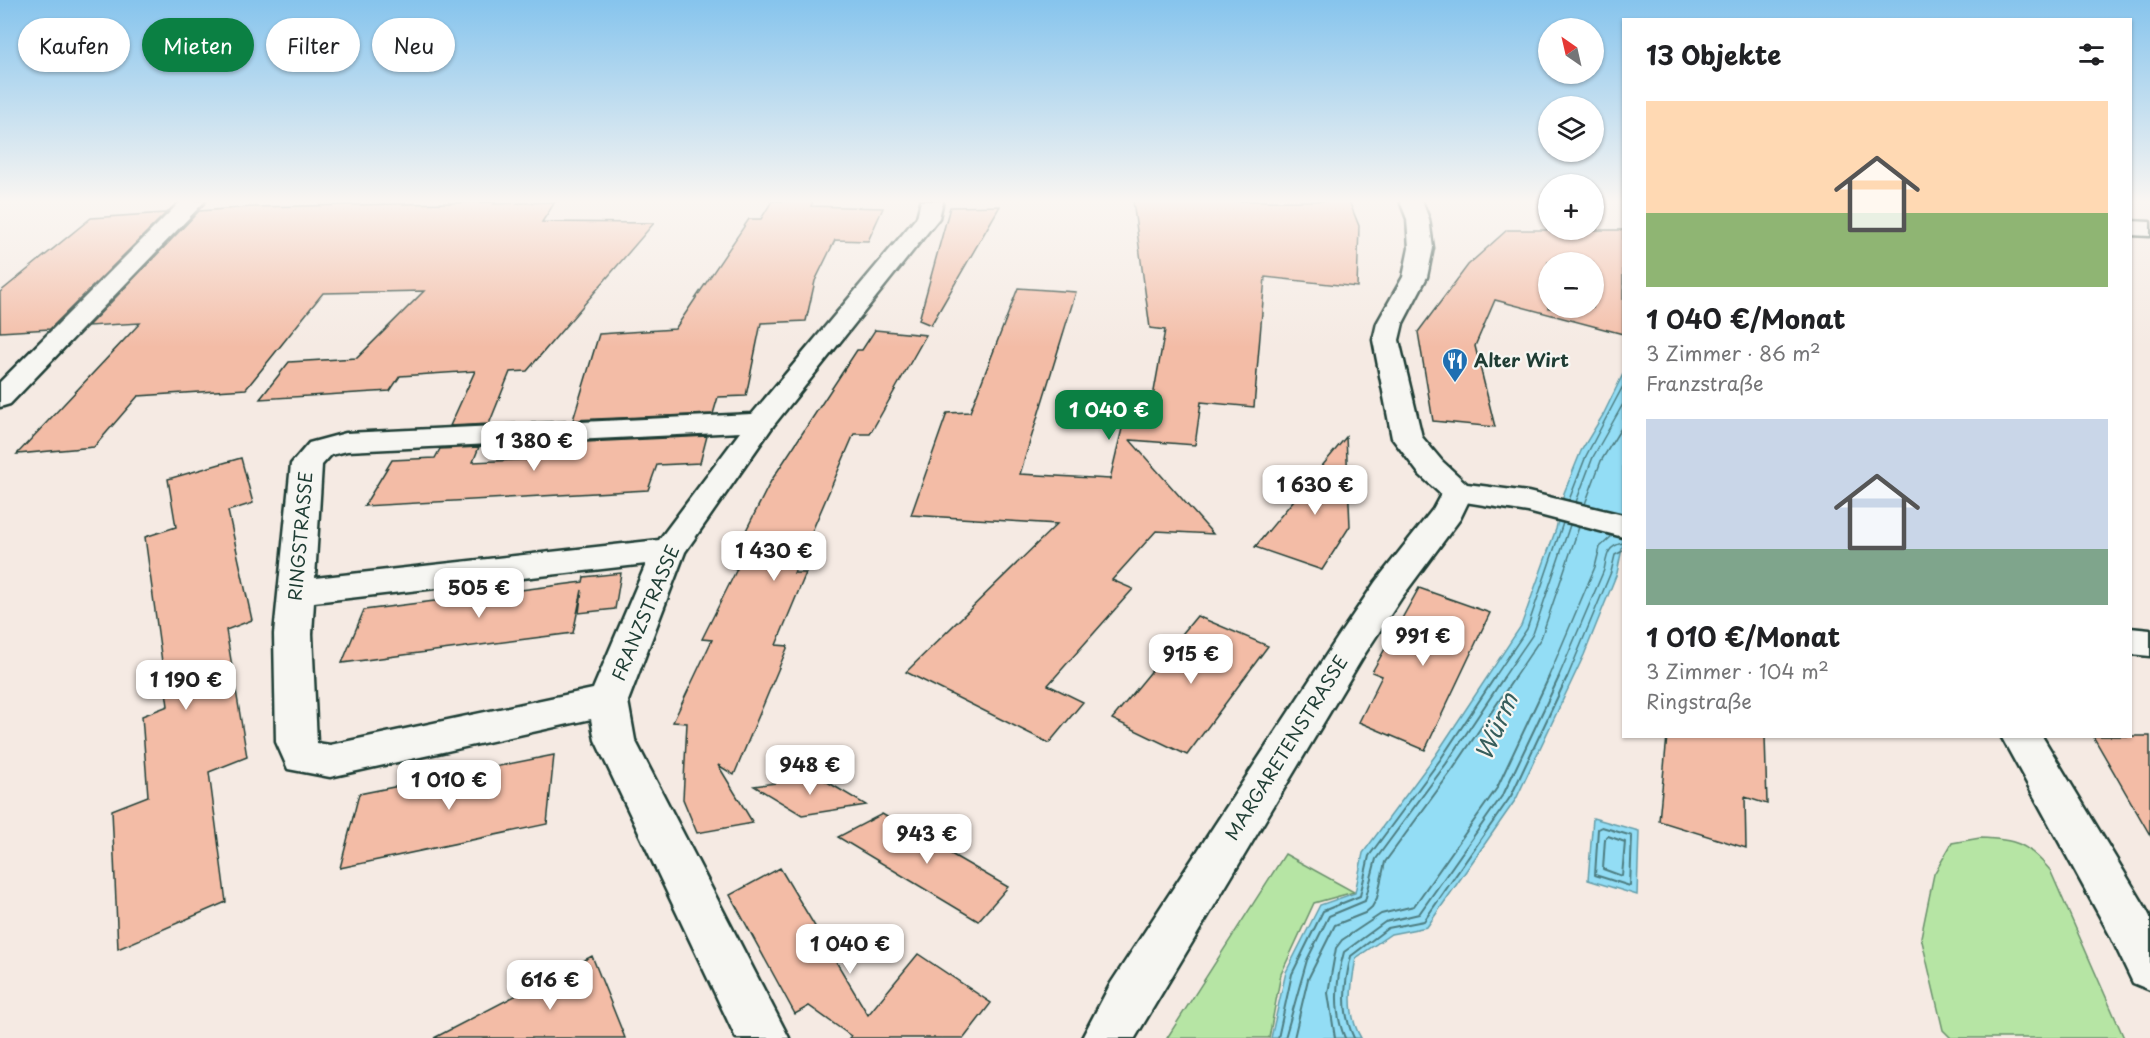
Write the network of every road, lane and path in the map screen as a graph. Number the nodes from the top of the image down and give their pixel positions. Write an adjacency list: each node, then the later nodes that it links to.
1 (146, 249): 4 (street)
2 (904, 249): 5 (street, FRANZSTRASSE)
3 (1421, 249): 6 (street)
4 (0, 398)
5 (761, 422): 8 (street, FRANZSTRASSE); 9 (street, RINGSTRASSE)
6 (1456, 492): 7 (street); 16 (street, MARGARETENSTRASSE)
7 (1622, 526)
8 (669, 550): 9 (street); 12 (street, FRANZSTRASSE)
9 (296, 592): 12 (street, RINGSTRASSE)
10 (2132, 641): 11 (street)
11 (2150, 643)
12 (608, 701): 15 (street, FRANZSTRASSE)
13 (2022, 738): 14 (street)
14 (2150, 967)
15 (763, 1038)
16 (1108, 1038)

